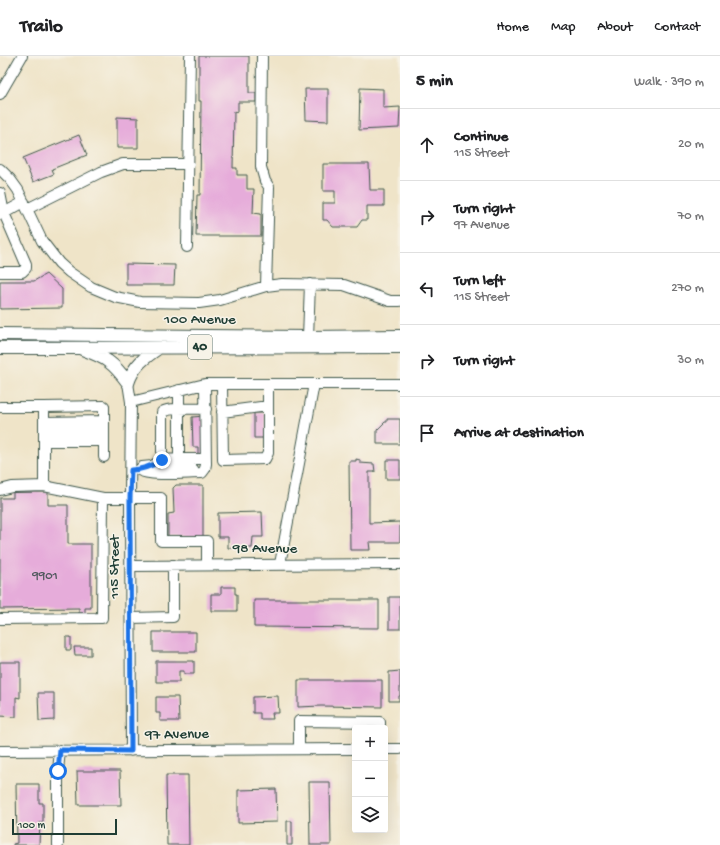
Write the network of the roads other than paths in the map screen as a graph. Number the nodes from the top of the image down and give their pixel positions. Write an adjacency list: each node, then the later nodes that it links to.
1 (22, 56): 4 (street)
2 (190, 56): 5 (street)
3 (262, 56): 15 (street)
4 (0, 94)
5 (189, 164): 8 (street); 12 (street)
6 (0, 169): 8 (street)
7 (0, 197): 9 (street)
8 (25, 205): 9 (street); 15 (street)
9 (2, 213): 11 (street)
10 (0, 231): 11 (street)
11 (11, 231): 13 (street)
12 (187, 247)
13 (0, 272)
14 (310, 284): 15 (street); 16 (street); 19 (street)
15 (266, 286)
16 (400, 301)
17 (0, 334): 19 (main road, 100 Avenue / 40)
18 (400, 336): 19 (main road, 100 Avenue / 40)
19 (308, 337)
20 (76, 347): 21 (main road, 100 Avenue / 40); 23 (main road, 100 Avenue / 40); 24 (main road)
21 (160, 347): 22 (main road, 100 Avenue / 40); 24 (main road)
22 (400, 347)
23 (0, 348)
24 (128, 384): 31 (street, 115 Street)
25 (205, 384): 26 (street); 30 (street); 34 (street)
26 (222, 384): 27 (street); 36 (street)
27 (268, 384): 28 (street); 32 (street)
28 (314, 384): 29 (street); 48 (street)
29 (400, 384)
30 (179, 390): 31 (street); 35 (street)
31 (131, 402): 43 (street, 115 Street)
32 (268, 406): 36 (street); 36 (street)
33 (0, 407): 37 (street)
34 (206, 409): 35 (street); 41 (street)
35 (179, 410): 40 (street); 42 (street)
36 (222, 412)
37 (44, 424): 38 (street); 38 (street); 38 (street); 44 (street)
38 (104, 426): 39 (street)
39 (104, 457)
40 (179, 459): 41 (street); 42 (street)
41 (206, 459): 42 (street)
42 (161, 467): 43 (street); 43 (street)
43 (135, 470): 47 (street, 115 Street)
44 (44, 486): 45 (street); 46 (street)
45 (0, 490)
46 (103, 498): 47 (street); 54 (street)
47 (130, 498): 51 (street); 52 (street, 115 Street)
48 (280, 564): 49 (street, 98 Avenue); 51 (street, 98 Avenue)
49 (400, 564)
50 (173, 565): 51 (street, 98 Avenue); 52 (street, 98 Avenue); 53 (street)
51 (207, 565)
52 (131, 566): 53 (street, 115 Street)
53 (131, 618): 62 (street, 115 Street)
54 (0, 619)
55 (380, 725): 56 (street)
56 (299, 749): 57 (street, 97 Avenue); 62 (street, 97 Avenue)
57 (352, 749)
58 (388, 749): 59 (street)
59 (400, 749)
60 (60, 750): 61 (street, 97 Avenue); 62 (street, 97 Avenue); 63 (street)
61 (0, 751)
62 (131, 751)
63 (58, 845)

